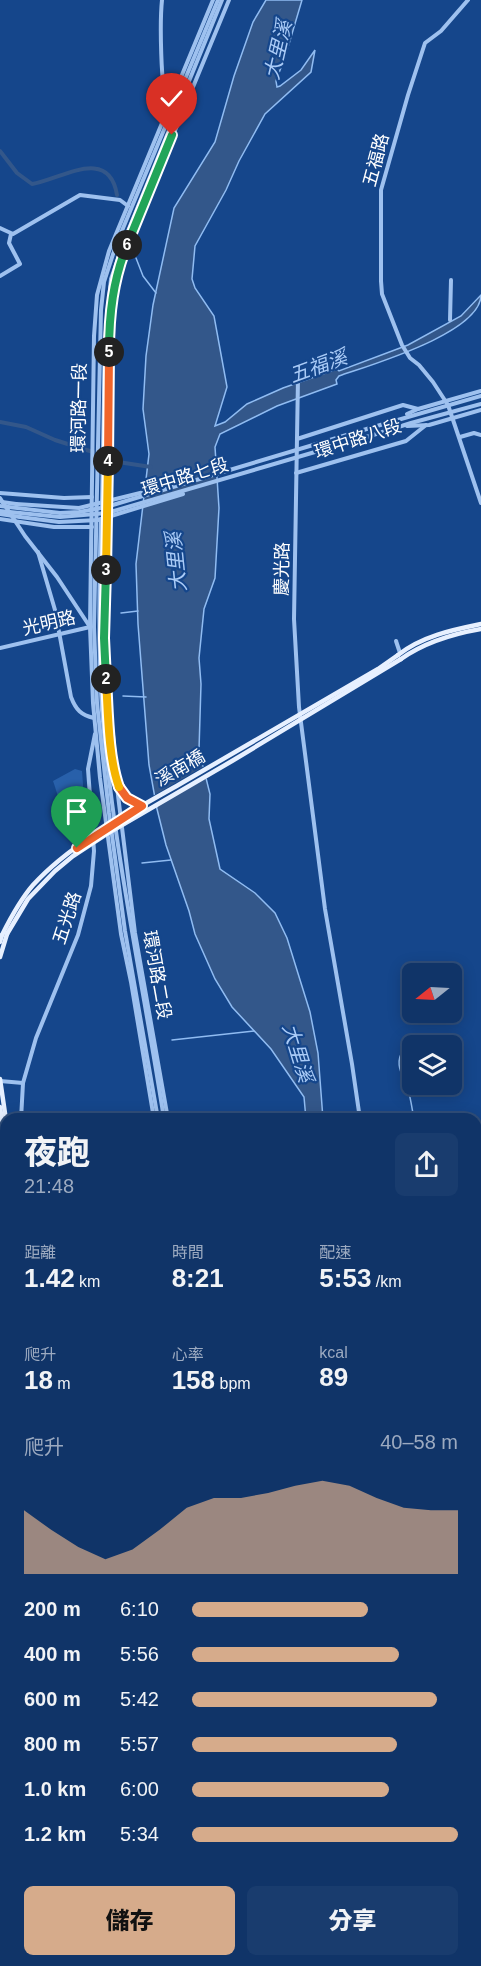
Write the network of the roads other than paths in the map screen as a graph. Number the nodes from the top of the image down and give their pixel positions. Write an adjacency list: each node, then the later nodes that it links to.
1 (162, 0): 7 (street)
2 (213, 0): 7 (street, 環河路一段)
3 (218, 0): 8 (street, 環河路一段)
4 (222, 0): 8 (street, 環河路一段)
5 (229, 0): 8 (street, 環河路一段)
6 (468, 0): 16 (street, 五福路)
7 (168, 105): 8 (street, 環河路一段)
8 (134, 208): 10 (street); 34 (street, 環河路一段); 35 (street, 環河路一段); 36 (street, 環河路一段)
9 (0, 228): 10 (street)
10 (11, 234): 11 (street)
11 (0, 276)
12 (452, 280): 13 (street)
13 (450, 320)
14 (298, 378): 29 (street, 慶光路)
15 (481, 393): 16 (street, 環中路八段)
16 (447, 403): 18 (street, 環中路八段); 20 (street, 五福路); 22 (street, 環中路八段)
17 (481, 404): 20 (street, 環中路八段)
18 (418, 409): 22 (street, 環中路八段); 29 (street, 環中路八段)
19 (481, 410): 21 (street, 環中路八段)
20 (451, 412): 21 (street, 五福路); 24 (street, 環中路八段)
21 (453, 418): 23 (street, 環中路八段); 28 (street, 五福路)
22 (398, 419): 25 (street, 環中路八段)
23 (426, 425): 24 (street, 環中路八段); 30 (street, 環中路八段)
24 (400, 426): 26 (street, 環中路八段)
25 (370, 428): 31 (street, 環中路七段, bridge)
26 (373, 435): 32 (street, 環中路七段, bridge)
27 (481, 435): 28 (street)
28 (460, 437): 38 (street, 五福路)
29 (297, 439): 30 (street, 慶光路)
30 (296, 473): 68 (street, 慶光路)
31 (199, 480): 37 (street, bridge); 37 (street, 環中路七段, bridge)
32 (200, 487): 39 (street, 環中路七段, bridge); 40 (street, bridge)
33 (0, 493): 35 (street)
34 (108, 495): 36 (street); 43 (street, 環河路一段)
35 (94, 496): 36 (street); 44 (street, 環河路一段)
36 (102, 496): 44 (street, 環河路一段)
37 (1, 502): 40 (street)
38 (481, 503)
39 (0, 513): 40 (street)
40 (10, 515): 42 (street)
41 (0, 519): 42 (street)
42 (17, 522): 44 (street); 45 (street)
43 (107, 525): 44 (street); 46 (street, 環河路一段)
44 (96, 526): 46 (street, 環河路一段); 46 (street, 環河路一段)
45 (38, 552): 46 (street); 48 (street)
46 (97, 627): 48 (street, 光明路); 52 (street, 環河路一段); 53 (street, 環河路一段); 53 (street, 環河路一段)
47 (481, 627): 51 (main road)
48 (60, 633): 50 (street, 光明路); 53 (street)
49 (396, 641): 51 (street)
50 (0, 648)
51 (400, 656): 57 (main road, 溪南橋, bridge); 59 (main road, 溪南橋, bridge)
52 (109, 718): 53 (street, 五光路); 56 (street, bridge); 58 (street, 環河路一段)
53 (99, 720): 54 (street, 五光路); 55 (street, 環河路一段); 56 (street, bridge); 58 (street, 環河路一段)
54 (99, 726): 55 (street, 五光路); 58 (street)
55 (96, 731): 58 (street, 環河路一段); 63 (street, 五光路)
56 (110, 732): 57 (street, bridge)
57 (142, 806): 59 (main road, 溪南橋, bridge)
58 (115, 837): 66 (street, 環河路二段); 67 (street, 環河路二段)
59 (5, 934): 60 (main road); 61 (main road)
60 (0, 942)
61 (0, 957)
62 (0, 1081): 63 (street); 64 (main road)
63 (23, 1083): 65 (street, 五光路)
64 (5, 1113)
65 (21, 1113)
66 (155, 1113)
67 (165, 1113)
68 (359, 1113)

